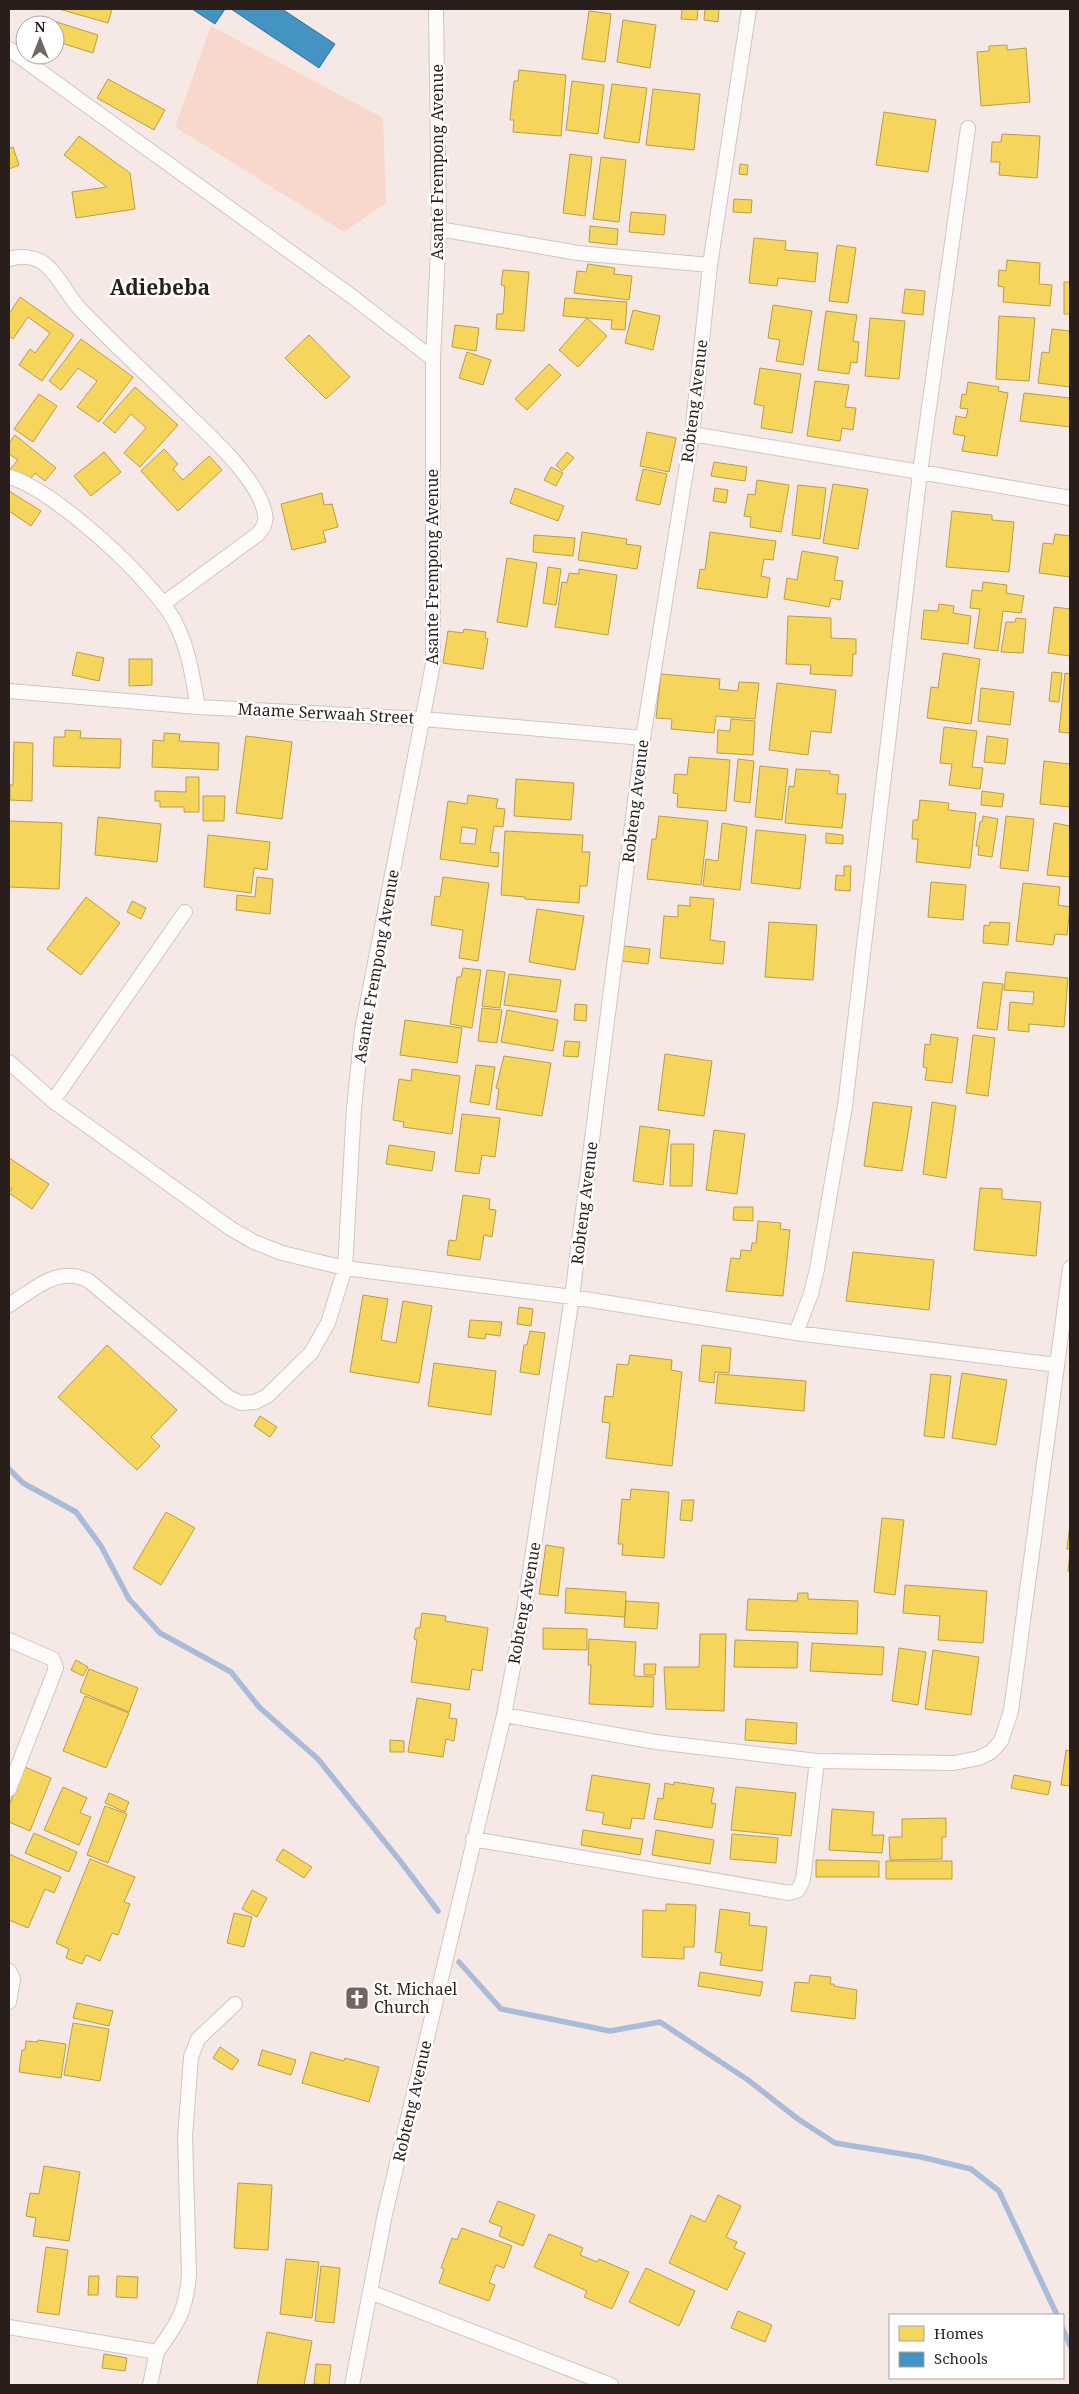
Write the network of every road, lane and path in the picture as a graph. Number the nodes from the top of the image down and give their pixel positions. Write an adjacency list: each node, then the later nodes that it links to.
1 (436, 9): 5 (street, Asante Frempong Avenue)
2 (749, 9): 7 (street, Robteng Avenue)
3 (9, 49): 8 (street)
4 (968, 128): 10 (street)
5 (439, 229): 7 (street); 8 (street, Asante Frempong Avenue)
6 (9, 258): 13 (street)
7 (710, 265): 9 (street, Robteng Avenue)
8 (433, 359): 16 (street, Asante Frempong Avenue)
9 (692, 434): 10 (street); 17 (street, Robteng Avenue)
10 (920, 472): 12 (street); 25 (street)
11 (9, 477): 13 (street)
12 (1070, 498)
13 (163, 604): 15 (street)
14 (9, 690): 15 (street, Maame Serwaah Street)
15 (198, 707): 16 (street, Maame Serwaah Street)
16 (422, 718): 17 (street, Maame Serwaah Street); 21 (street, Asante Frempong Avenue)
17 (643, 738): 23 (street, Robteng Avenue)
18 (185, 912): 20 (street)
19 (9, 1062): 20 (street)
20 (53, 1101): 21 (street)
21 (345, 1268): 23 (street); 24 (street, Asante Frempong Avenue)
22 (1070, 1268): 26 (street)
23 (572, 1297): 25 (street); 28 (street, Robteng Avenue)
24 (9, 1305)
25 (796, 1332): 26 (street)
26 (1057, 1364): 29 (street)
27 (9, 1640): 30 (street)
28 (504, 1715): 29 (street); 32 (street, Robteng Avenue)
29 (817, 1761): 32 (street)
30 (14, 1764): 31 (street)
31 (9, 1789)
32 (473, 1838): 36 (street, Robteng Avenue)
33 (11, 1975): 34 (street)
34 (9, 2002)
35 (235, 2004): 38 (street)
36 (370, 2292): 40 (street, Robteng Avenue); 41 (street)
37 (9, 2327): 38 (street)
38 (157, 2352): 39 (street)
39 (150, 2385)
40 (352, 2385)
41 (611, 2385)

